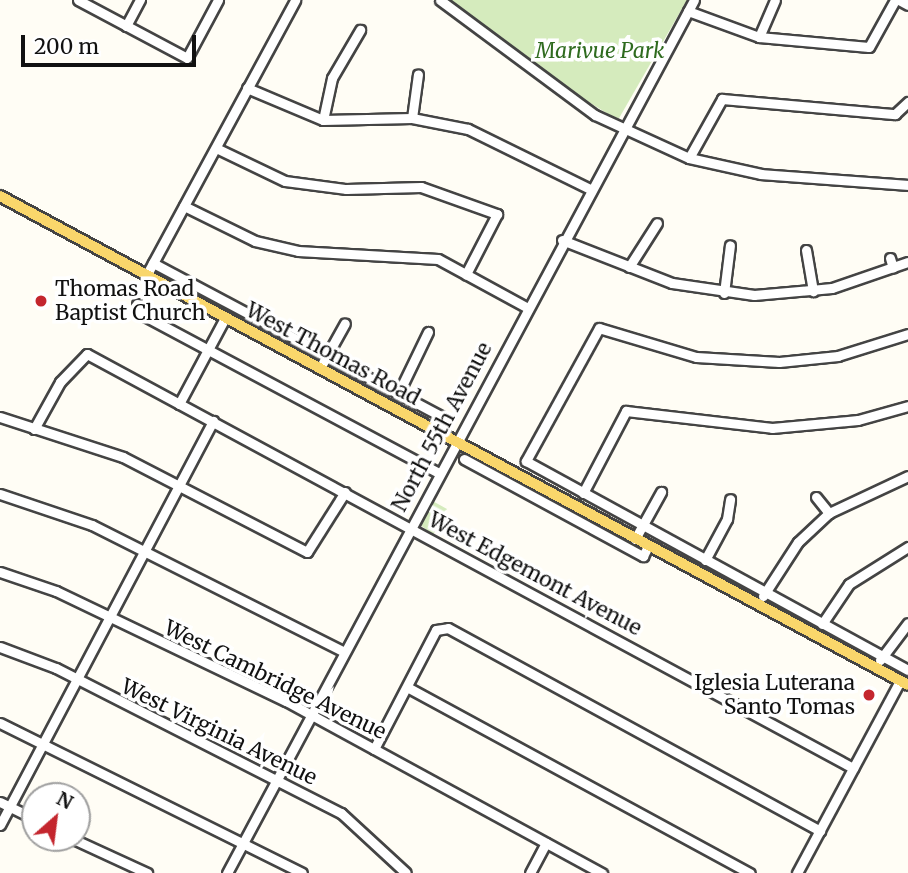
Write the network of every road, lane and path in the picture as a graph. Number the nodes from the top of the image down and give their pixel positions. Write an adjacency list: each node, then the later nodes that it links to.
1 (78, 0): 11 (street)
2 (140, 0): 11 (street)
3 (218, 0): 11 (street)
4 (295, 0): 15 (street)
5 (440, 0): 19 (street)
6 (694, 0): 10 (street, North 55th Avenue)
7 (775, 0): 13 (street)
8 (897, 0): 9 (street); 13 (street)
9 (908, 5)
10 (688, 11): 13 (street); 19 (street, North 55th Avenue)
11 (126, 26)
12 (360, 30): 18 (street)
13 (759, 37)
14 (418, 74): 17 (street)
15 (247, 88): 18 (street); 20 (street)
16 (908, 102): 21 (street)
17 (412, 118): 18 (street); 23 (street)
18 (323, 120)
19 (624, 130): 21 (street); 23 (street, North 55th Avenue)
20 (216, 148): 25 (street); 35 (street)
21 (689, 158): 22 (street)
22 (908, 186)
23 (590, 189): 27 (street, North 55th Avenue)
24 (0, 196): 36 (main road, West Thomas Road)
25 (184, 206): 32 (street); 35 (street)
26 (657, 223): 33 (street)
27 (562, 240): 33 (street); 40 (street, North 55th Avenue)
28 (730, 245): 38 (street)
29 (806, 250): 37 (street)
30 (890, 258): 34 (street)
31 (908, 262): 34 (street)
32 (153, 263): 36 (street); 46 (street, West Thomas Road)
33 (629, 267): 38 (street)
34 (893, 268): 37 (street)
35 (466, 274): 40 (street)
36 (146, 276): 41 (main road, West Thomas Road)
37 (813, 291): 38 (street)
38 (724, 293)
39 (137, 304): 45 (street)
40 (526, 307): 55 (street, North 55th Avenue)
41 (225, 318): 45 (street); 47 (main road, West Thomas Road)
42 (345, 323): 46 (street)
43 (428, 332): 48 (street)
44 (908, 334): 64 (street)
45 (208, 349): 49 (street); 58 (street)
46 (327, 356): 47 (street); 48 (street, West Thomas Road)
47 (320, 368): 55 (main road, West Thomas Road)
48 (398, 394): 51 (street, West Thomas Road)
49 (179, 404): 53 (street, West Edgemont Avenue); 54 (street, West Edgemont Avenue)
50 (908, 406): 64 (street)
51 (439, 415)
52 (0, 417): 54 (street)
53 (213, 421): 60 (street); 61 (street, West Edgemont Avenue)
54 (34, 429): 60 (street)
55 (455, 440): 57 (main road, West Thomas Road); 58 (street, North 55th Avenue)
56 (464, 459): 57 (street, West Thomas Road)
57 (496, 470): 70 (main road, West Thomas Road); 71 (street, West Thomas Road)
58 (437, 472): 68 (street, North 55th Avenue)
59 (908, 476): 67 (street)
60 (179, 486): 61 (street); 73 (street)
61 (345, 492): 68 (street, West Edgemont Avenue)
62 (660, 492): 69 (street)
63 (0, 494): 73 (street)
64 (583, 494): 69 (street)
65 (817, 497): 67 (street)
66 (730, 499): 74 (street)
67 (829, 513): 76 (street)
68 (409, 526): 82 (street, North 55th Avenue); 93 (street, West Edgemont Avenue)
69 (642, 526): 70 (street); 74 (street)
70 (635, 539): 71 (main road, West Thomas Road)
71 (648, 547): 77 (main road, West Thomas Road)
72 (908, 547): 80 (street)
73 (144, 552): 78 (street); 82 (street)
74 (705, 560): 76 (street)
75 (0, 572): 78 (street, West Cambridge Avenue)
76 (764, 593): 77 (street); 80 (street)
77 (757, 605): 84 (main road, West Thomas Road)
78 (110, 617): 86 (street); 89 (street, West Cambridge Avenue)
79 (908, 623): 83 (street)
80 (822, 624): 83 (street)
81 (0, 647): 86 (street, West Virginia Avenue)
82 (343, 651): 89 (street, North 55th Avenue)
83 (882, 656): 84 (street); 85 (street)
84 (876, 668): 87 (main road, West Thomas Road)
85 (908, 670)
86 (78, 679): 91 (street); 94 (street, West Virginia Avenue)
87 (904, 683): 93 (street)
88 (407, 687): 92 (street); 99 (street); 109 (street)
89 (310, 714): 92 (street, West Cambridge Avenue); 94 (street, North 55th Avenue)
90 (0, 723): 91 (street)
91 (44, 744): 96 (street); 100 (street)
92 (374, 749): 101 (street, West Cambridge Avenue)
93 (853, 768): 99 (street)
94 (277, 778): 100 (street, North 55th Avenue); 106 (street, West Virginia Avenue)
95 (0, 803): 96 (street)
96 (11, 807): 97 (street); 98 (street)
97 (21, 812)
98 (0, 825)
99 (820, 831): 110 (street)
100 (243, 842): 104 (street, North 55th Avenue); 105 (street)
101 (546, 843): 107 (street); 108 (street, West Cambridge Avenue)
102 (91, 847): 103 (street)
103 (147, 873)
104 (227, 873)
105 (302, 873)
106 (406, 873)
107 (530, 873)
108 (601, 873)
109 (750, 873)
110 (797, 873)

